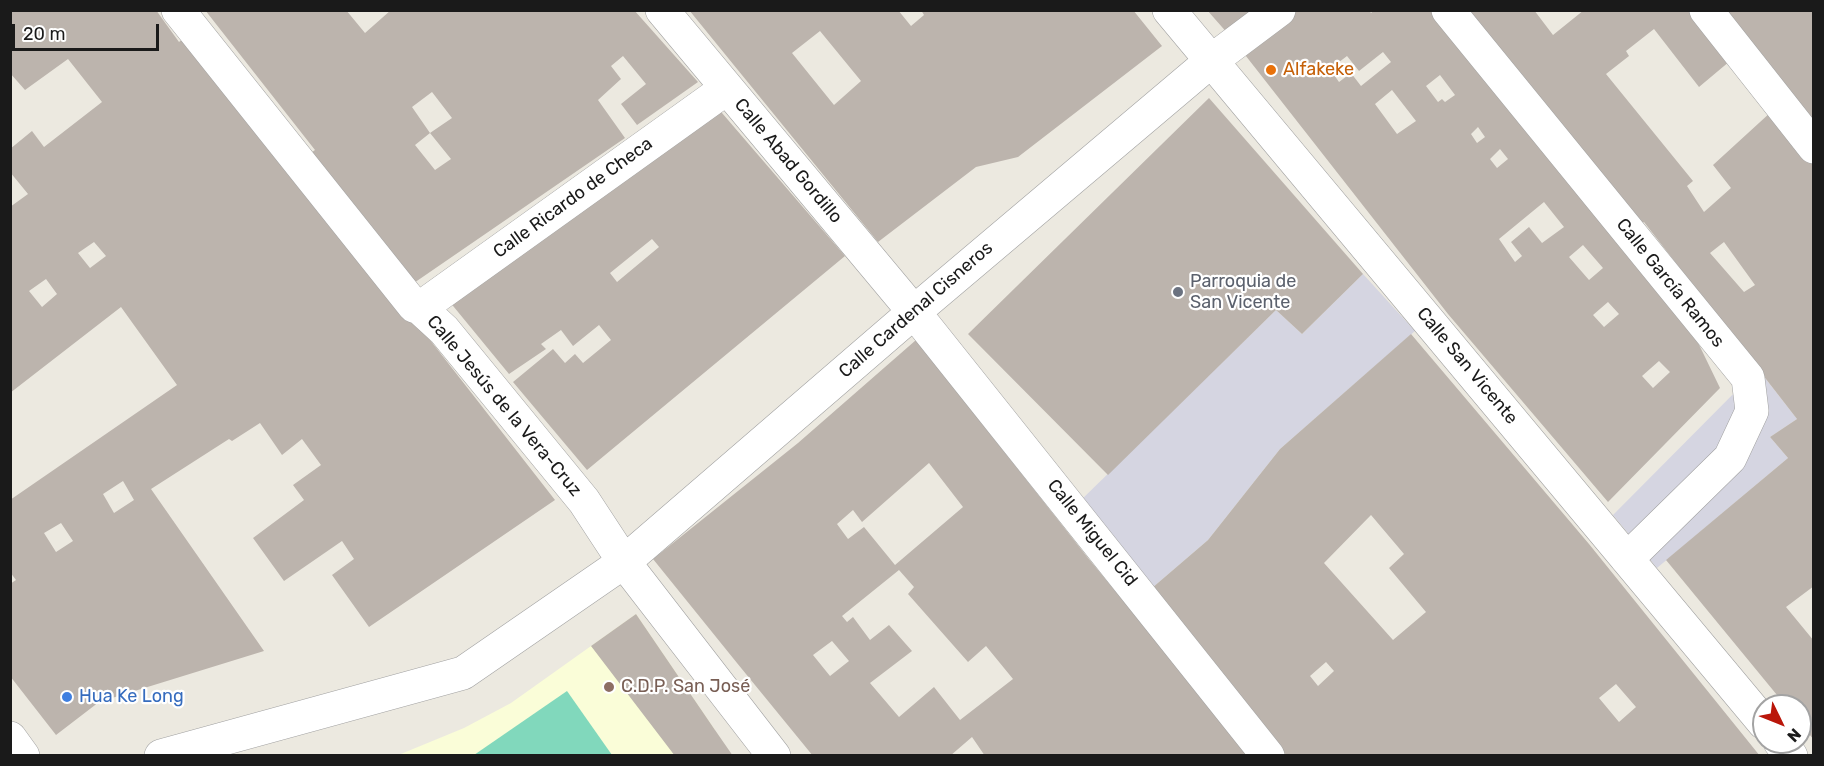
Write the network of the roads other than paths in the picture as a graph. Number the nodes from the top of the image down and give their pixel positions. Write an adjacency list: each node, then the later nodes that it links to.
1 (178, 10): 10 (street, Calle Jesús de la Vera-Cruz)
2 (662, 10): 8 (street, Calle Abad Gordillo)
3 (1169, 10): 7 (street, Calle San Vicente)
4 (1279, 10): 7 (street, Calle Cardenal Cisneros)
5 (1448, 10): 12 (street, Calle García Ramos)
6 (1706, 10): 9 (street)
7 (1211, 61): 11 (street, Calle Cardenal Cisneros); 12 (street, Calle San Vicente)
8 (727, 88): 10 (street, Calle Ricardo de Checa); 11 (street, Calle Abad Gordillo)
9 (1814, 147)
10 (420, 308): 13 (street, Calle Jesús de la Vera-Cruz)
11 (914, 312): 13 (street, Calle Cardenal Cisneros); 19 (street, Calle Miguel Cid)
12 (1627, 560): 14 (street, Calle San Vicente)
13 (624, 562): 17 (street, Calle Cardenal Cisneros); 18 (street, Calle Jesús de la Vera-Cruz)
14 (1752, 709)
15 (10, 738): 16 (street)
16 (23, 756)
17 (161, 756)
18 (774, 756)
19 (1268, 756)

